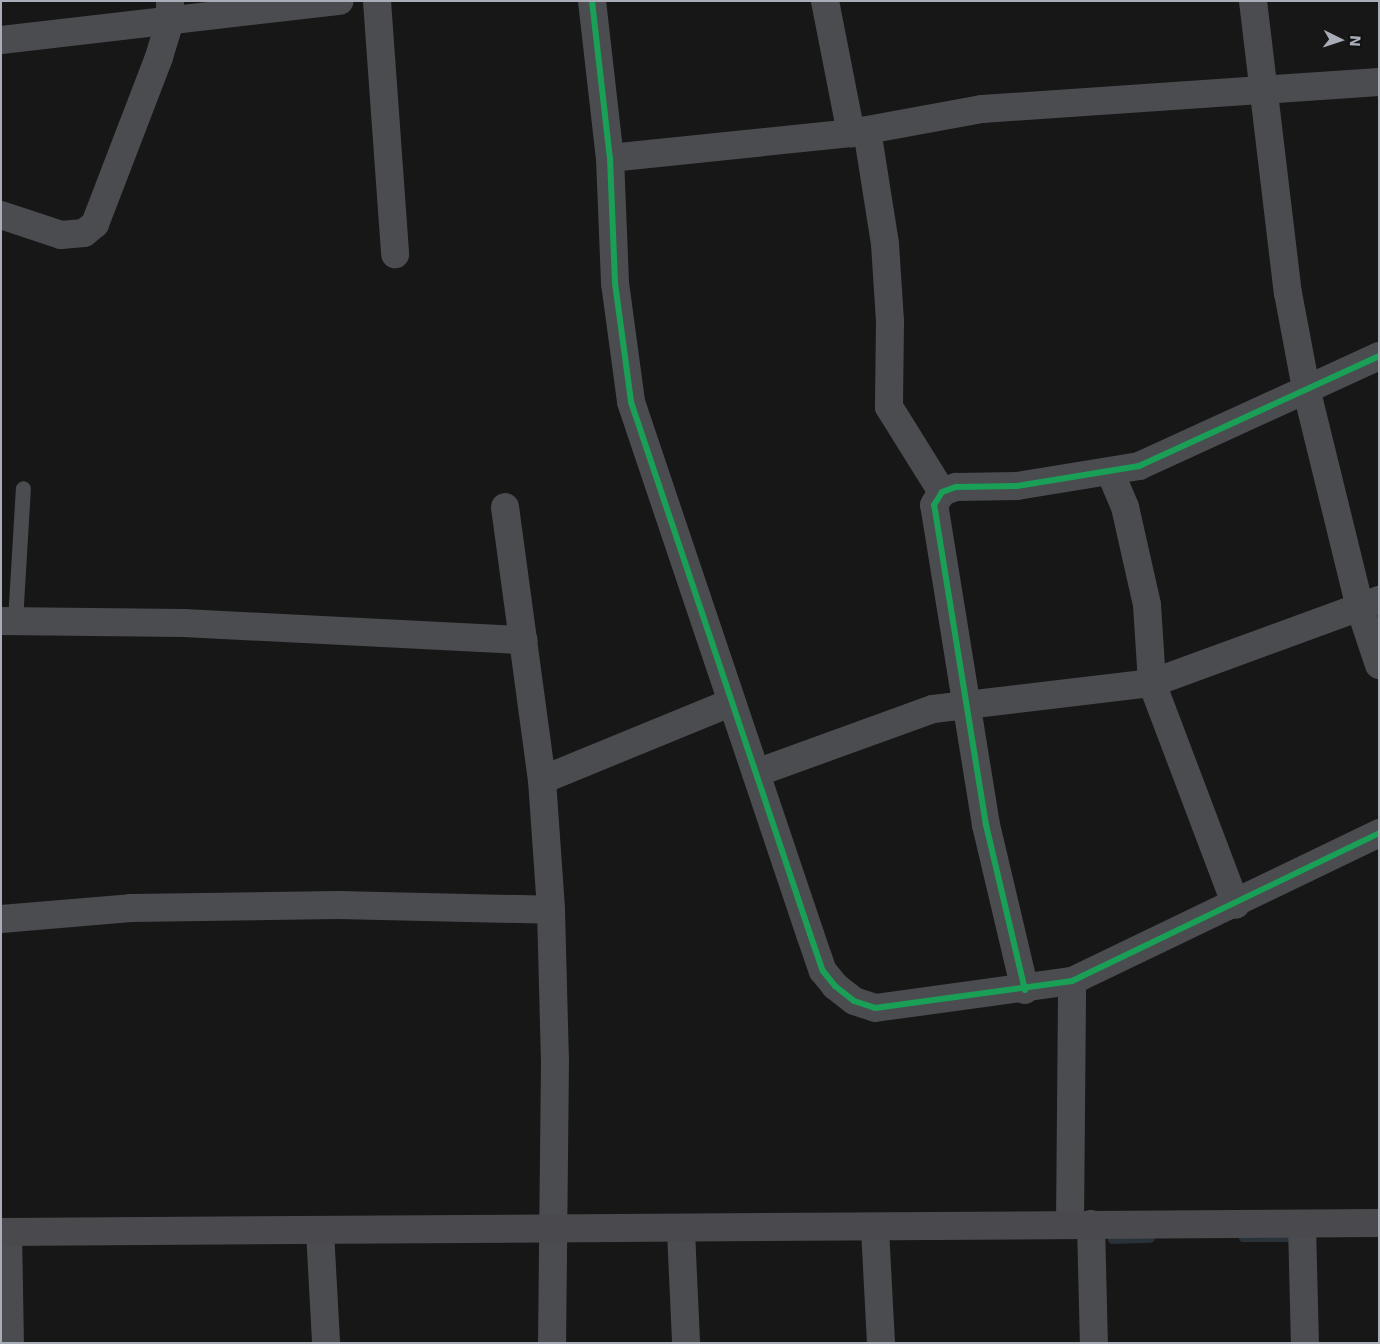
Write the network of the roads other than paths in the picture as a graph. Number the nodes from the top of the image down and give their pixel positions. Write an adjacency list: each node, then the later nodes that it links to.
1 (340, 1): 6 (street)
2 (377, 1): 13 (street)
3 (592, 1): 11 (street)
4 (825, 1): 10 (street)
5 (1253, 1): 9 (street)
6 (170, 12): 7 (street); 12 (street)
7 (1, 40)
8 (1379, 82): 9 (street)
9 (1263, 91): 10 (street); 15 (street)
10 (859, 131): 11 (street); 18 (street)
11 (610, 158): 25 (street)
12 (1, 215)
13 (395, 254)
14 (1379, 356): 15 (street)
15 (1306, 388): 16 (street); 20 (street)
16 (1111, 474): 18 (street); 24 (street)
17 (22, 488): 21 (lane)
18 (942, 492): 26 (street)
19 (505, 508): 22 (street)
20 (1369, 604): 23 (street); 24 (street)
21 (8, 621): 22 (street)
22 (524, 640): 28 (street)
23 (1379, 665)
24 (1152, 683): 26 (street); 30 (street)
25 (732, 702): 27 (street); 28 (street)
26 (965, 705): 27 (street); 34 (street)
27 (756, 773): 34 (street)
28 (542, 780): 31 (street)
29 (1379, 834): 30 (street)
30 (1236, 905): 33 (street)
31 (551, 910): 32 (street); 41 (street)
32 (1, 919)
33 (1072, 981): 34 (street); 36 (street)
34 (1025, 990)
35 (1379, 1223): 37 (main road)
36 (1080, 1224): 37 (main road); 38 (main road); 48 (street)
37 (1302, 1224): 49 (street)
38 (874, 1229): 39 (main road); 47 (street)
39 (682, 1230): 41 (main road); 46 (street)
40 (320, 1231): 41 (main road); 42 (main road); 44 (street)
41 (553, 1231): 45 (street)
42 (5, 1232): 43 (street)
43 (10, 1343)
44 (326, 1343)
45 (552, 1343)
46 (686, 1343)
47 (881, 1343)
48 (1094, 1343)
49 (1304, 1343)

